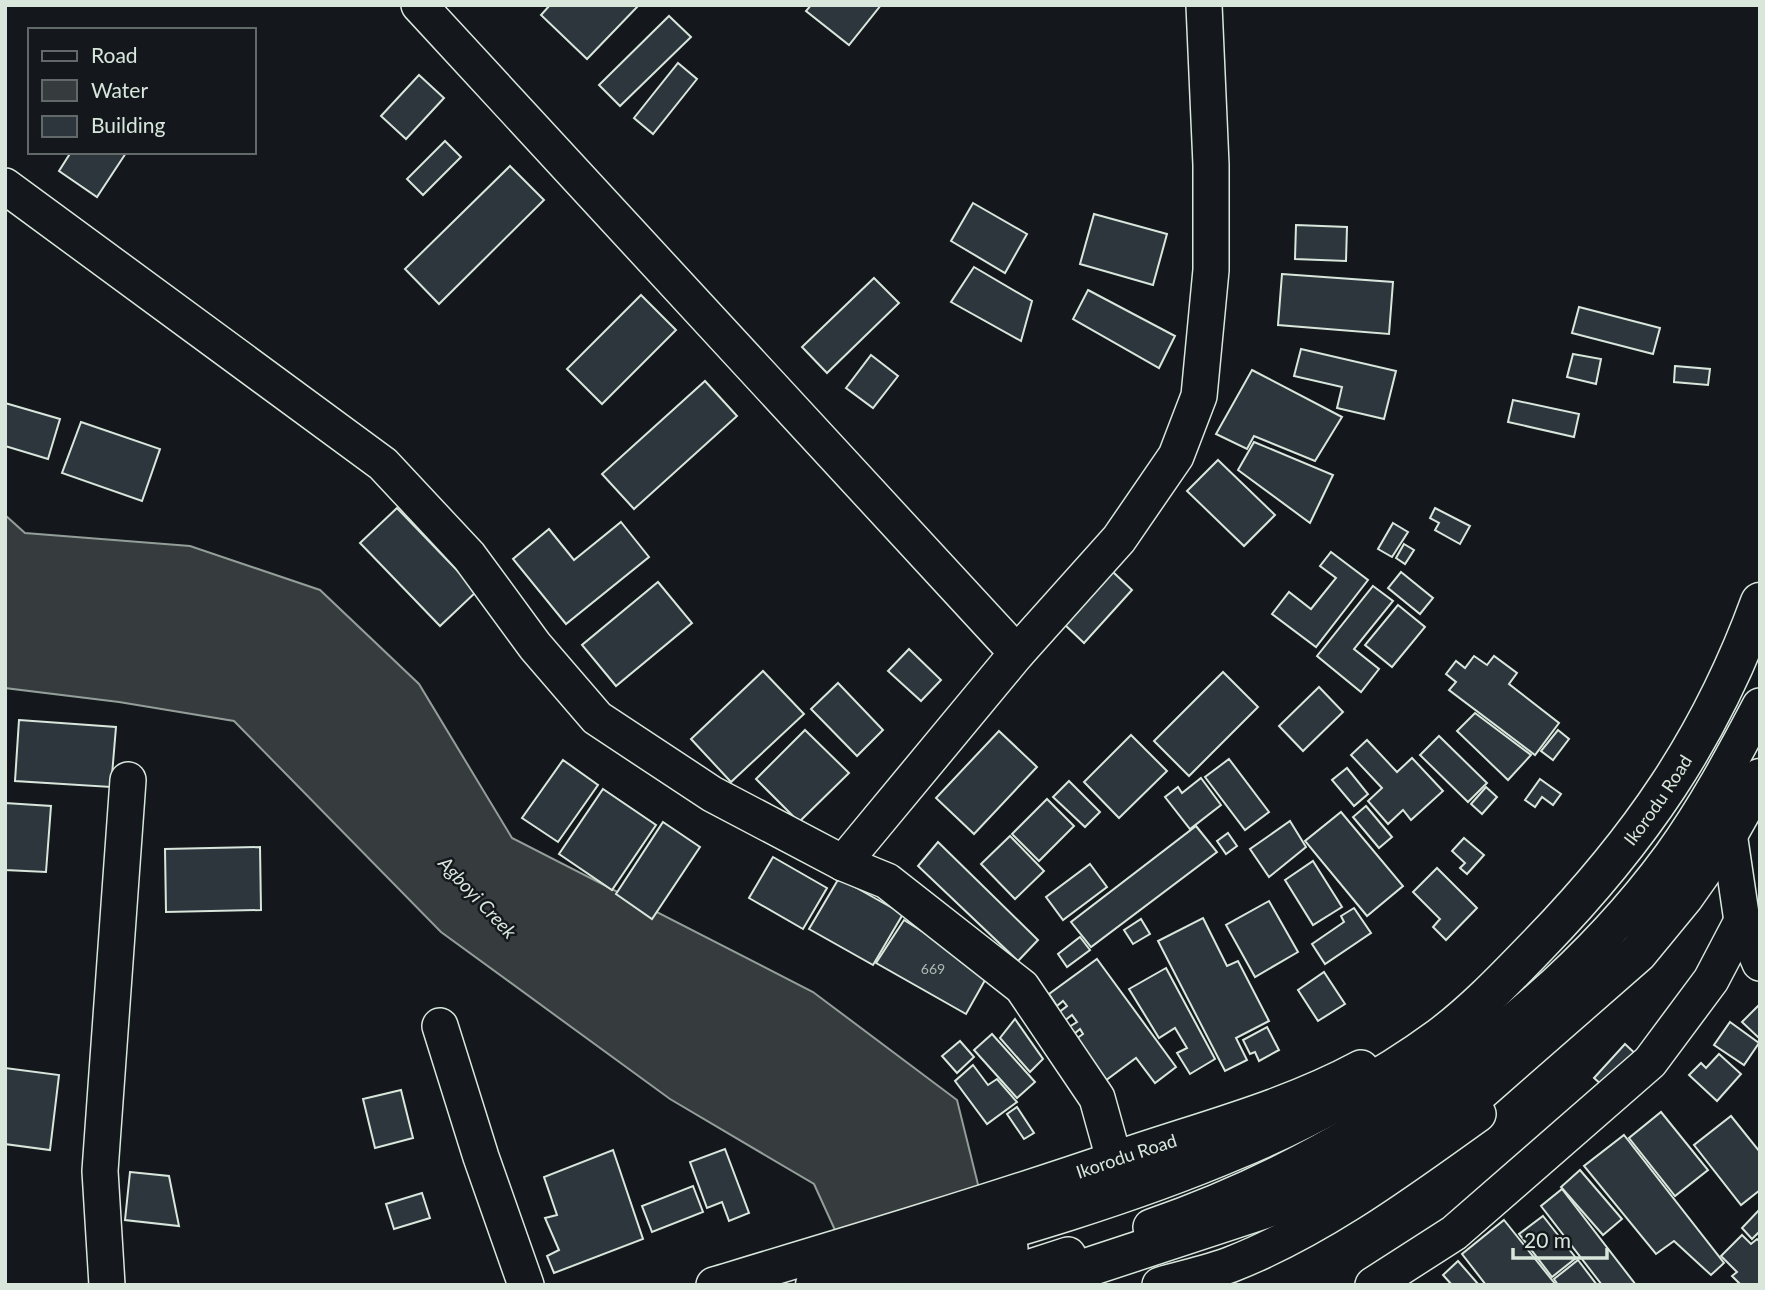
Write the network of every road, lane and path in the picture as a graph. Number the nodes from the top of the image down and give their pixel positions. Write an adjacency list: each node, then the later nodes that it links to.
1 (419, 5): 5 (street)
2 (1204, 5): 5 (street)
3 (5, 186): 10 (street)
4 (1760, 602): 14 (highway, Ikorodu Road)
5 (1017, 653): 10 (street)
6 (1760, 706): 17 (street)
7 (1760, 778): 9 (highway, Ikorodu Road)
8 (128, 780): 20 (street)
9 (1729, 833): 11 (street); 12 (highway, Ikorodu Road)
10 (843, 863): 16 (street)
11 (1742, 922): 13 (street); 26 (street)
12 (1638, 953): 17 (highway, Ikorodu Road); 19 (street, Ikorodu Road)
13 (1760, 963)
14 (1514, 970): 16 (street, Ikorodu Road); 17 (highway, Ikorodu Road)
15 (440, 1026): 21 (street)
16 (1114, 1159): 17 (street, Ikorodu Road)
17 (1044, 1245): 18 (highway, Ikorodu Road); 23 (street); 24 (street)
18 (804, 1273): 22 (street, Ikorodu Road)
19 (1245, 1274): 25 (street, Ikorodu Road)
20 (107, 1285)
21 (526, 1285)
22 (714, 1285)
23 (893, 1285)
24 (975, 1285)
25 (1160, 1285)
26 (1373, 1285)

